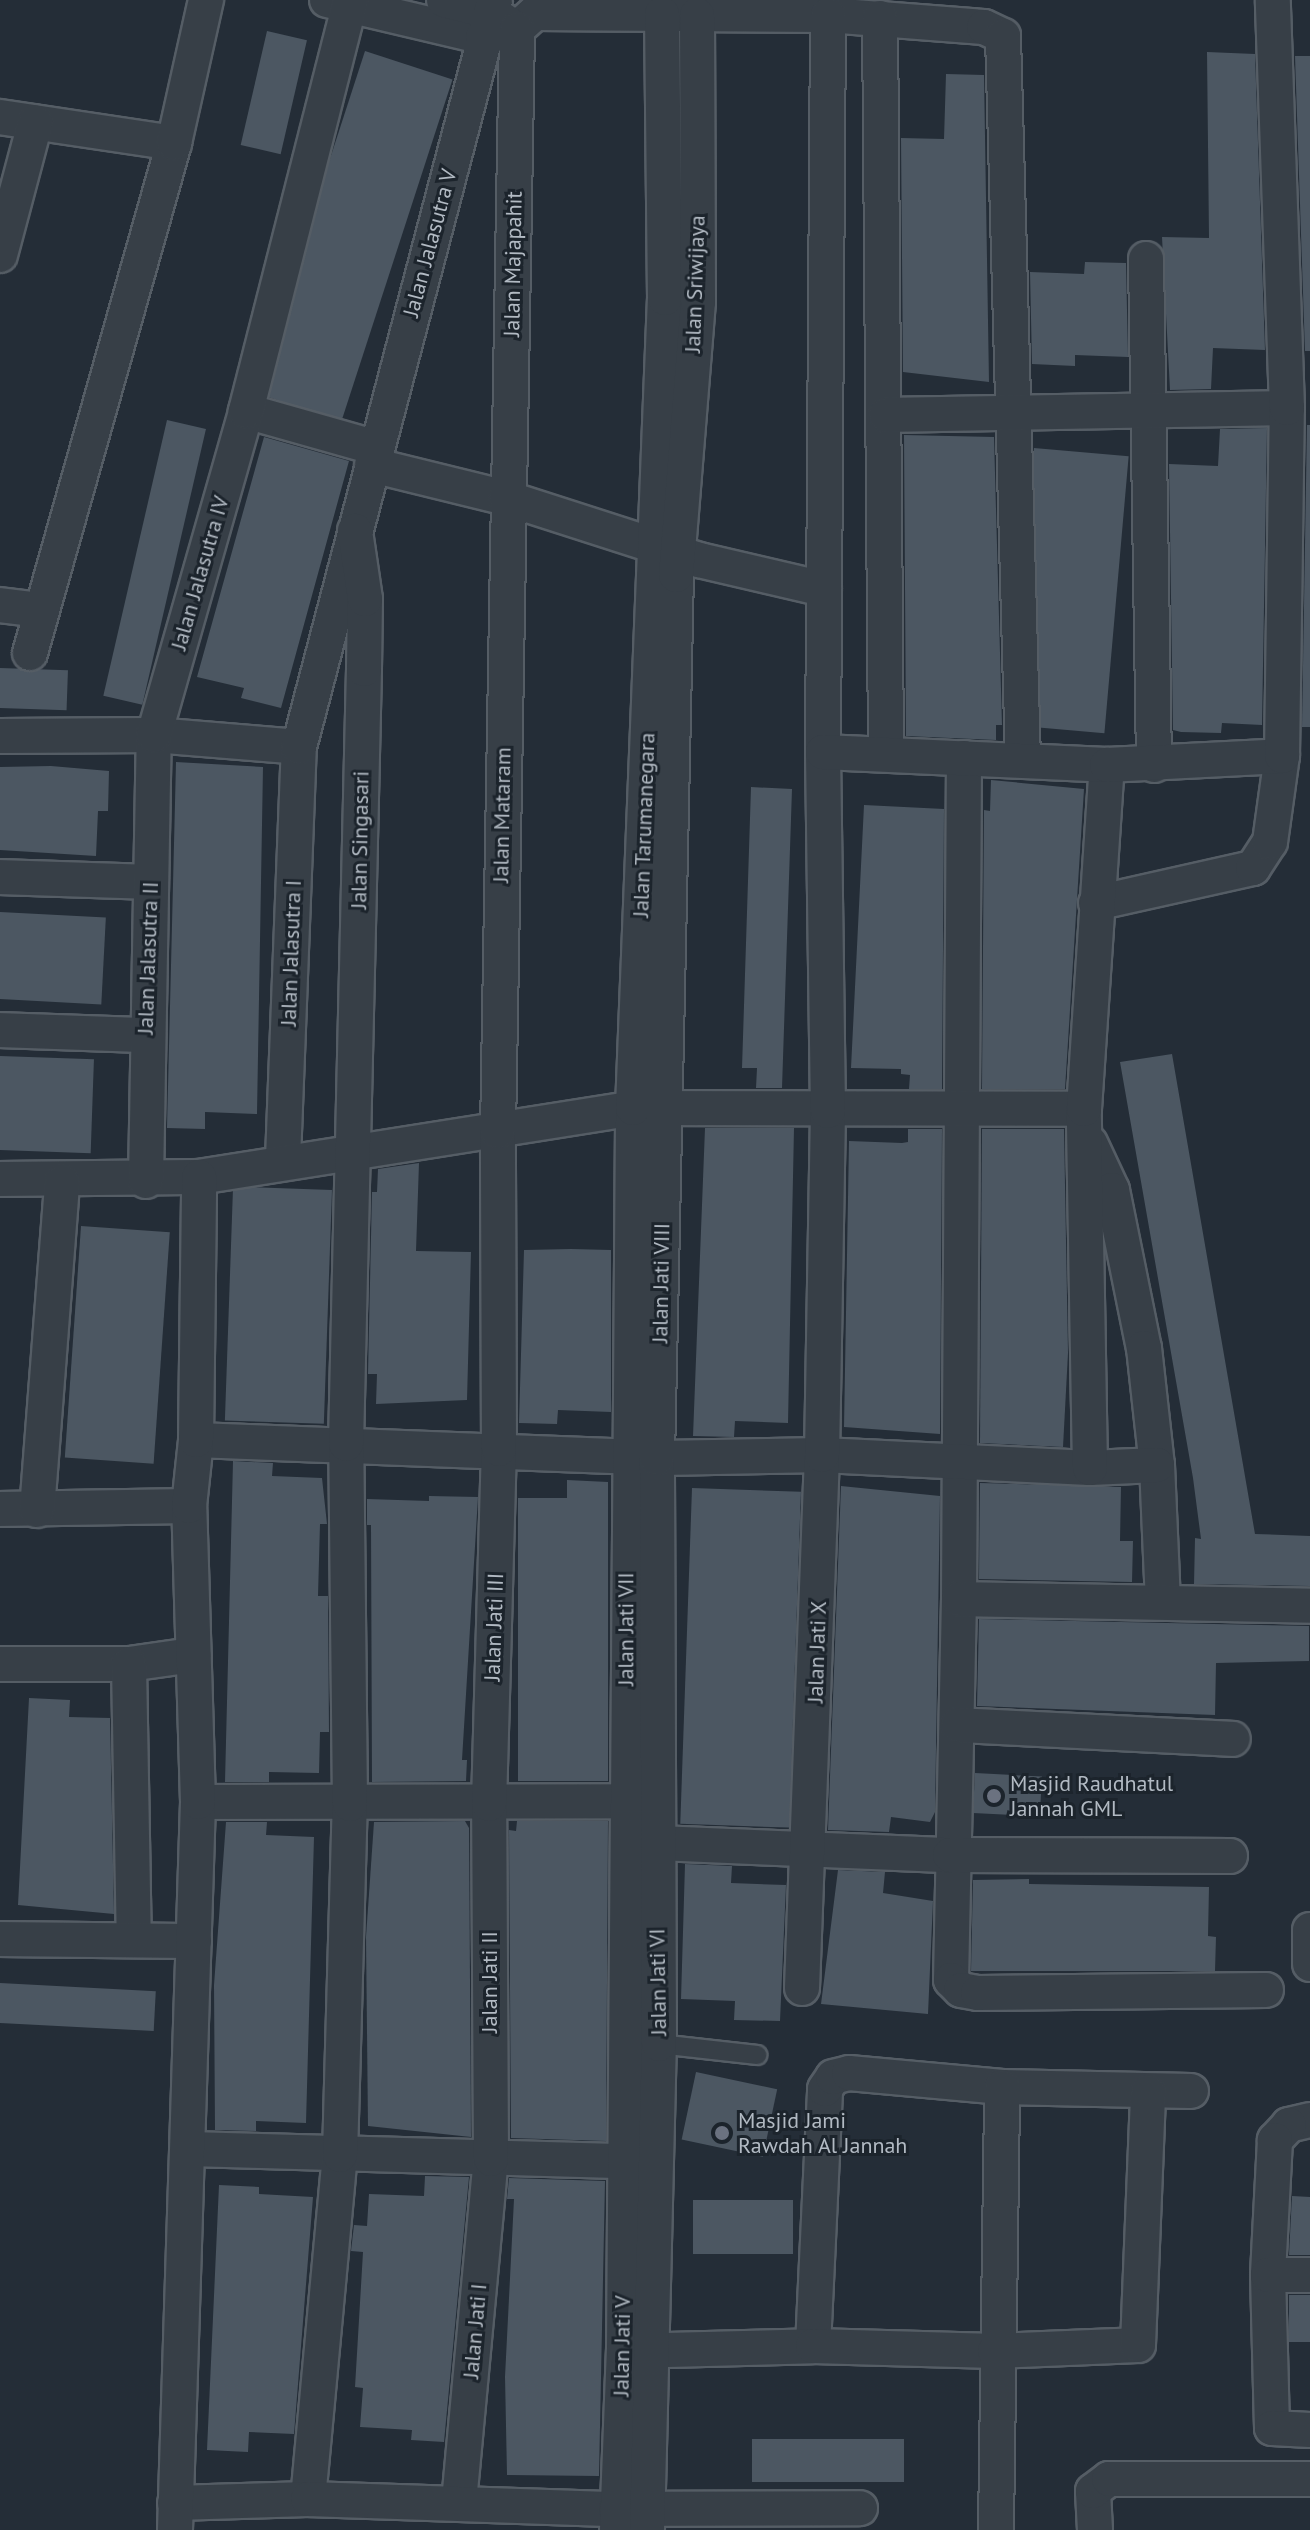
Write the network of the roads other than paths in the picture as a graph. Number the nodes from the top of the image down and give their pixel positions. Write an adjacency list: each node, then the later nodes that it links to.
1 (206, 0): 12 (street)
2 (444, 0): 9 (street)
3 (1273, 0): 15 (street)
4 (342, 2): 9 (street); 16 (street, Jalan Jalasutra IV)
5 (662, 14): 6 (street); 9 (street); 23 (street, Jalan Sriwijaya)
6 (697, 15): 7 (street); 23 (street, Jalan Sriwijaya)
7 (828, 15): 8 (street); 24 (street, Jalan Jati X)
8 (880, 18): 18 (street); 19 (street)
9 (497, 19): 20 (street, Jalan Jalasutra V); 21 (street, Jalan Majapahit)
10 (0, 117): 11 (street)
11 (35, 123): 12 (street); 13 (street)
12 (174, 143): 26 (street)
13 (0, 253)
14 (1146, 259): 17 (street)
15 (1287, 408): 17 (street); 33 (street)
16 (246, 411): 20 (street); 28 (street, Jalan Jalasutra IV)
17 (1152, 412): 19 (street); 37 (street)
18 (886, 415): 19 (street); 32 (street)
19 (1014, 417): 35 (street)
20 (375, 456): 21 (street); 22 (street, Jalan Jalasutra V)
21 (506, 498): 23 (street); 47 (street, Jalan Mataram)
22 (355, 531): 30 (street, Jalan Jalasutra I); 48 (street, Jalan Singasari)
23 (665, 548): 24 (street); 43 (street, Jalan Tarumanegara)
24 (824, 589): 31 (street, Jalan Jati X)
25 (0, 605): 26 (street)
26 (41, 610): 27 (street)
27 (30, 653)
28 (154, 735): 29 (street); 30 (street); 39 (street, Jalan Jalasutra II)
29 (0, 736)
30 (299, 747): 49 (street, Jalan Jalasutra I)
31 (823, 752): 32 (street); 45 (street, Jalan Jati X)
32 (886, 754): 34 (street)
33 (1282, 756): 37 (street); 40 (street)
34 (964, 758): 35 (street); 44 (street)
35 (1023, 759): 36 (street)
36 (1107, 765): 37 (street); 40 (street)
37 (1154, 765)
38 (0, 877): 39 (street)
39 (151, 882): 42 (street, Jalan Jalasutra II)
40 (1096, 903): 46 (street)
41 (0, 1030): 42 (street)
42 (146, 1035): 52 (street, Jalan Jalasutra II)
43 (649, 1108): 45 (street); 47 (street); 58 (street, Jalan Jati VIII)
44 (964, 1109): 45 (street); 46 (street); 59 (street)
45 (828, 1111): 57 (street, Jalan Jati X)
46 (1085, 1121): 60 (street); 61 (street)
47 (498, 1131): 48 (street); 56 (street, Jalan Mataram)
48 (352, 1150): 49 (street); 55 (street, Jalan Singasari)
49 (283, 1159): 50 (street)
50 (199, 1177): 52 (street); 54 (street)
51 (0, 1179): 53 (street)
52 (146, 1181): 53 (street)
53 (62, 1182): 64 (street)
54 (196, 1440): 55 (street); 62 (street)
55 (346, 1444): 56 (street); 75 (street, Jalan Singasari)
56 (499, 1449): 58 (street); 76 (street, Jalan Jati III)
57 (822, 1455): 58 (street); 59 (street); 78 (street, Jalan Jati X)
58 (642, 1457): 74 (street, Jalan Jati VII)
59 (958, 1463): 61 (street); 65 (street)
60 (1157, 1465): 61 (street); 66 (street)
61 (1090, 1468)
62 (189, 1506): 64 (street); 68 (street)
63 (0, 1509): 64 (street)
64 (37, 1510)
65 (959, 1599): 66 (street); 71 (street)
66 (1163, 1601): 67 (street)
67 (1310, 1606)
68 (193, 1655): 70 (street); 73 (street)
69 (0, 1664): 70 (street)
70 (129, 1664): 82 (street)
71 (958, 1725): 72 (street); 79 (street)
72 (1233, 1739)
73 (198, 1802): 75 (street); 84 (street)
74 (641, 1802): 76 (street); 77 (street, Jalan Jati VI)
75 (350, 1804): 76 (street); 95 (street, Jalan Singasari)
76 (489, 1804): 96 (street, Jalan Jati II)
77 (641, 1842): 78 (street); 88 (street, Jalan Jati VI); 97 (street, Jalan Jati VI)
78 (811, 1849): 79 (street); 86 (street, Jalan Jati X)
79 (950, 1855): 80 (street); 87 (street)
80 (1230, 1856)
81 (1310, 1930): 85 (street)
82 (134, 1938): 83 (street); 84 (street)
83 (0, 1939)
84 (194, 1941): 94 (street)
85 (1310, 1964)
86 (802, 1988)
87 (1266, 1990)
88 (659, 2044): 89 (lane); 98 (street, Jalan Jati VI)
89 (757, 2055)
90 (1002, 2087): 92 (street); 101 (street); 103 (street)
91 (1191, 2091): 92 (street)
92 (1148, 2092): 103 (street)
93 (1310, 2120): 99 (street)
94 (189, 2149): 95 (street); 111 (street)
95 (340, 2155): 96 (street); 108 (street, Jalan Singasari)
96 (491, 2159): 97 (street); 109 (street, Jalan Jati I)
97 (623, 2162): 98 (street); 102 (street, Jalan Jati V)
98 (656, 2162): 102 (street, Jalan Jati V)
99 (1268, 2275): 100 (street); 104 (street)
100 (1310, 2275)
101 (813, 2346): 102 (street); 103 (street)
102 (637, 2351): 112 (street, Jalan Jati V)
103 (995, 2351): 113 (street)
104 (1272, 2428): 105 (street); 106 (street)
105 (1310, 2430)
106 (1270, 2478): 107 (street); 114 (street)
107 (1310, 2479)
108 (308, 2499): 109 (street); 111 (street)
109 (459, 2502): 112 (street)
110 (860, 2508): 112 (street)
111 (175, 2517)
112 (632, 2519)
113 (996, 2530)
114 (1095, 2530)

